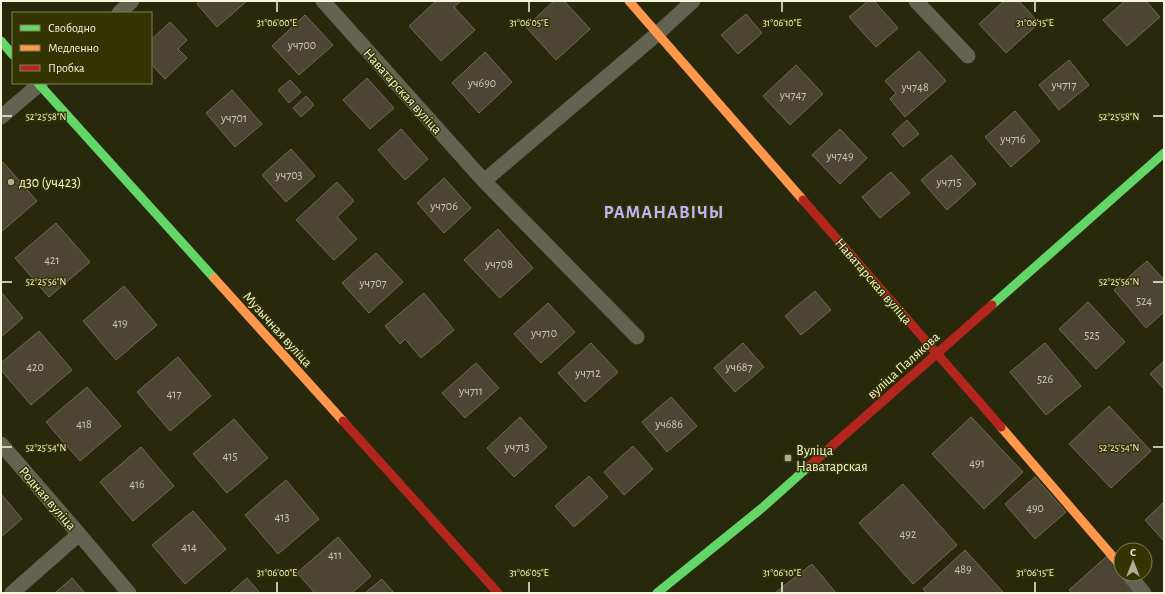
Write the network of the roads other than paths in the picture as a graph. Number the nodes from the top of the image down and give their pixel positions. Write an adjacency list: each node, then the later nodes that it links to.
1 (132, 1): 6 (street)
2 (323, 1): 14 (street, Наватарская вуліца)
3 (629, 1): 7 (street, Наватарская вуліца)
4 (693, 1): 7 (street)
5 (916, 1): 10 (street)
6 (120, 12)
7 (658, 34): 14 (street); 16 (street, Наватарская вуліца)
8 (1, 41): 9 (street)
9 (12, 54)
10 (968, 56)
11 (39, 84): 12 (street); 23 (street, Музычная вуліца)
12 (1, 118)
13 (1164, 153): 16 (street, вуліца Палякова)
14 (484, 182): 15 (street, Наватарская вуліца)
15 (637, 337)
16 (937, 353): 19 (street, Наватарская вуліца); 24 (street, вуліца Палякова)
17 (1, 444): 18 (street, Родная вуліца)
18 (79, 534): 21 (street, Родная вуліца); 22 (street, Родная вуліца)
19 (1113, 557)
20 (1135, 582): 25 (street)
21 (12, 593)
22 (129, 593)
23 (498, 593)
24 (656, 593)
25 (1144, 593)

